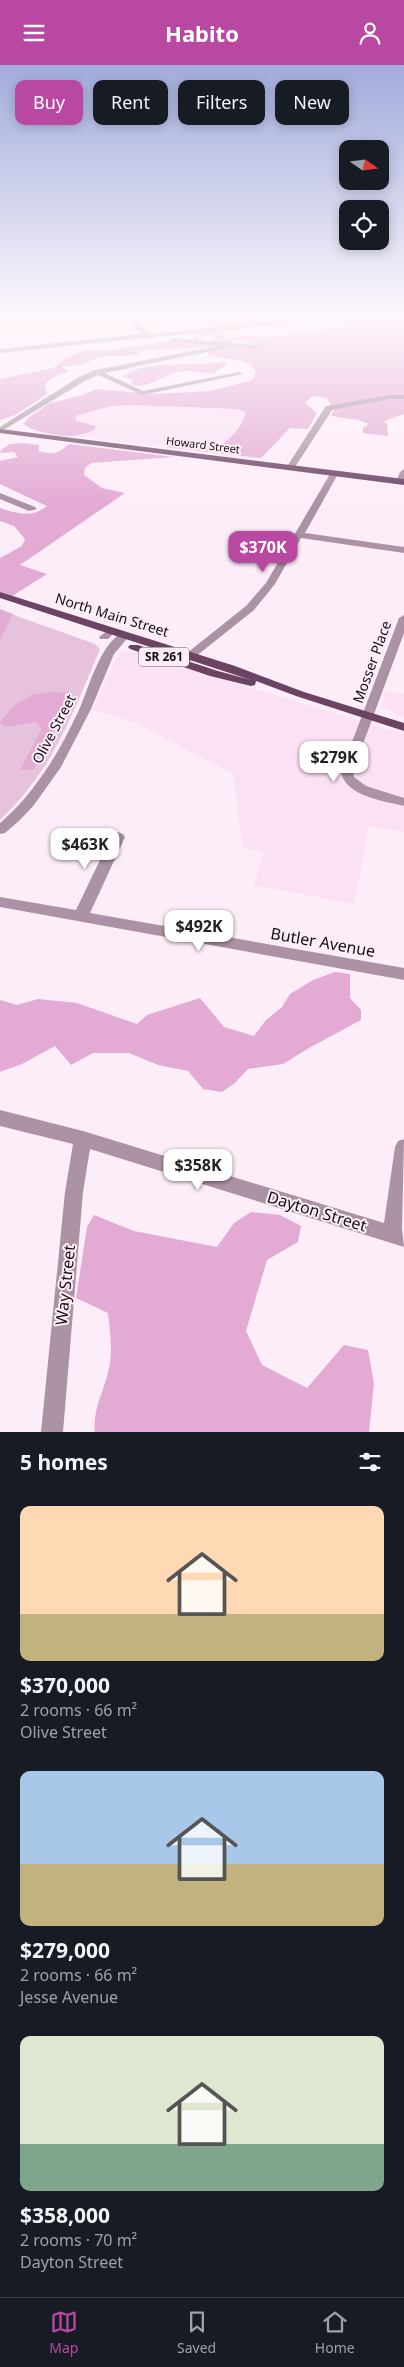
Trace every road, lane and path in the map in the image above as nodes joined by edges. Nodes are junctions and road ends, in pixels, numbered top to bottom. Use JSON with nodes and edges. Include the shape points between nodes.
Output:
{"nodes":[{"id":1,"x":88,"y":378,"type":"edge"},
{"id":2,"x":110,"y":378,"type":"edge"},
{"id":3,"x":220,"y":378,"type":"edge"},
{"id":4,"x":404,"y":397,"type":"edge"},
{"id":5,"x":0,"y":430,"type":"edge"},
{"id":6,"x":290,"y":468,"type":"junction"},
{"id":7,"x":404,"y":472,"type":"edge"},
{"id":8,"x":334,"y":474,"type":"junction"},
{"id":9,"x":402,"y":482,"type":"edge"},
{"id":10,"x":0,"y":496,"type":"edge"},
{"id":11,"x":32,"y":509,"type":"dead end"},
{"id":12,"x":300,"y":535,"type":"junction"},
{"id":13,"x":404,"y":550,"type":"edge"},
{"id":14,"x":0,"y":595,"type":"edge"},
{"id":15,"x":0,"y":603,"type":"edge"},
{"id":16,"x":404,"y":618,"type":"edge"},
{"id":17,"x":115,"y":636,"type":"junction"},
{"id":18,"x":191,"y":656,"type":"junction"},
{"id":19,"x":181,"y":663,"type":"junction"},
{"id":20,"x":300,"y":694,"type":"junction"},
{"id":21,"x":368,"y":716,"type":"junction"},
{"id":22,"x":404,"y":727,"type":"edge"},
{"id":23,"x":404,"y":802,"type":"edge"},
{"id":24,"x":0,"y":830,"type":"edge"},
{"id":25,"x":118,"y":837,"type":"dead end"},
{"id":26,"x":0,"y":902,"type":"edge"},
{"id":27,"x":81,"y":916,"type":"junction"},
{"id":28,"x":404,"y":974,"type":"edge"},
{"id":29,"x":0,"y":1119,"type":"edge"},
{"id":30,"x":83,"y":1139,"type":"junction"},
{"id":31,"x":404,"y":1147,"type":"edge"},
{"id":32,"x":398,"y":1236,"type":"edge"},
{"id":33,"x":52,"y":1432,"type":"edge"}],
"edges":[{"from":1,"to":5,"type":"street"},
{"from":2,"to":3,"type":"street","via":[[142,393]]},
{"from":4,"to":6,"type":"street","via":[[330,408]]},
{"from":5,"to":6,"type":"main road","name":"Howard Street"},
{"from":6,"to":8,"type":"main road","name":"Howard Street"},
{"from":7,"to":9,"type":"street"},
{"from":8,"to":9,"type":"main road","name":"Howard Street"},
{"from":8,"to":12,"type":"street"},
{"from":10,"to":11,"type":"street"},
{"from":12,"to":13,"type":"street"},
{"from":12,"to":18,"type":"street","via":[[259,598]]},
{"from":14,"to":17,"type":"main road","name":"North Main Street","number":"SR 261"},
{"from":15,"to":17,"type":"main road","name":"North Main Street","number":"SR 261"},
{"from":16,"to":21,"type":"street","name":"Mosser Place"},
{"from":17,"to":18,"type":"main road","name":"North Main Street","number":"SR 261"},
{"from":17,"to":19,"type":"main road","name":"North Main Street","number":"SR 261"},
{"from":17,"to":24,"type":"street","name":"Olive Street","via":[[92,691],[44,783],[16,817]]},
{"from":18,"to":19,"type":"street"},
{"from":18,"to":20,"type":"main road","name":"North Main Street","number":"SR 261"},
{"from":19,"to":20,"type":"main road","name":"North Main Street","number":"SR 261"},
{"from":20,"to":21,"type":"main road","name":"North Main Street","number":"SR 261"},
{"from":21,"to":22,"type":"main road","name":"North Main Street","number":"SR 261"},
{"from":21,"to":23,"type":"street","name":"Mosser Place","via":[[347,771],[348,778],[361,789]]},
{"from":25,"to":27,"type":"street"},
{"from":26,"to":27,"type":"street","name":"Butler Avenue"},
{"from":27,"to":28,"type":"street","name":"Butler Avenue"},
{"from":29,"to":30,"type":"street","name":"Dayton Street"},
{"from":30,"to":32,"type":"street","name":"Dayton Street"},
{"from":30,"to":33,"type":"street","name":"Way Street","via":[[74,1192]]},
{"from":31,"to":32,"type":"street"}]}
